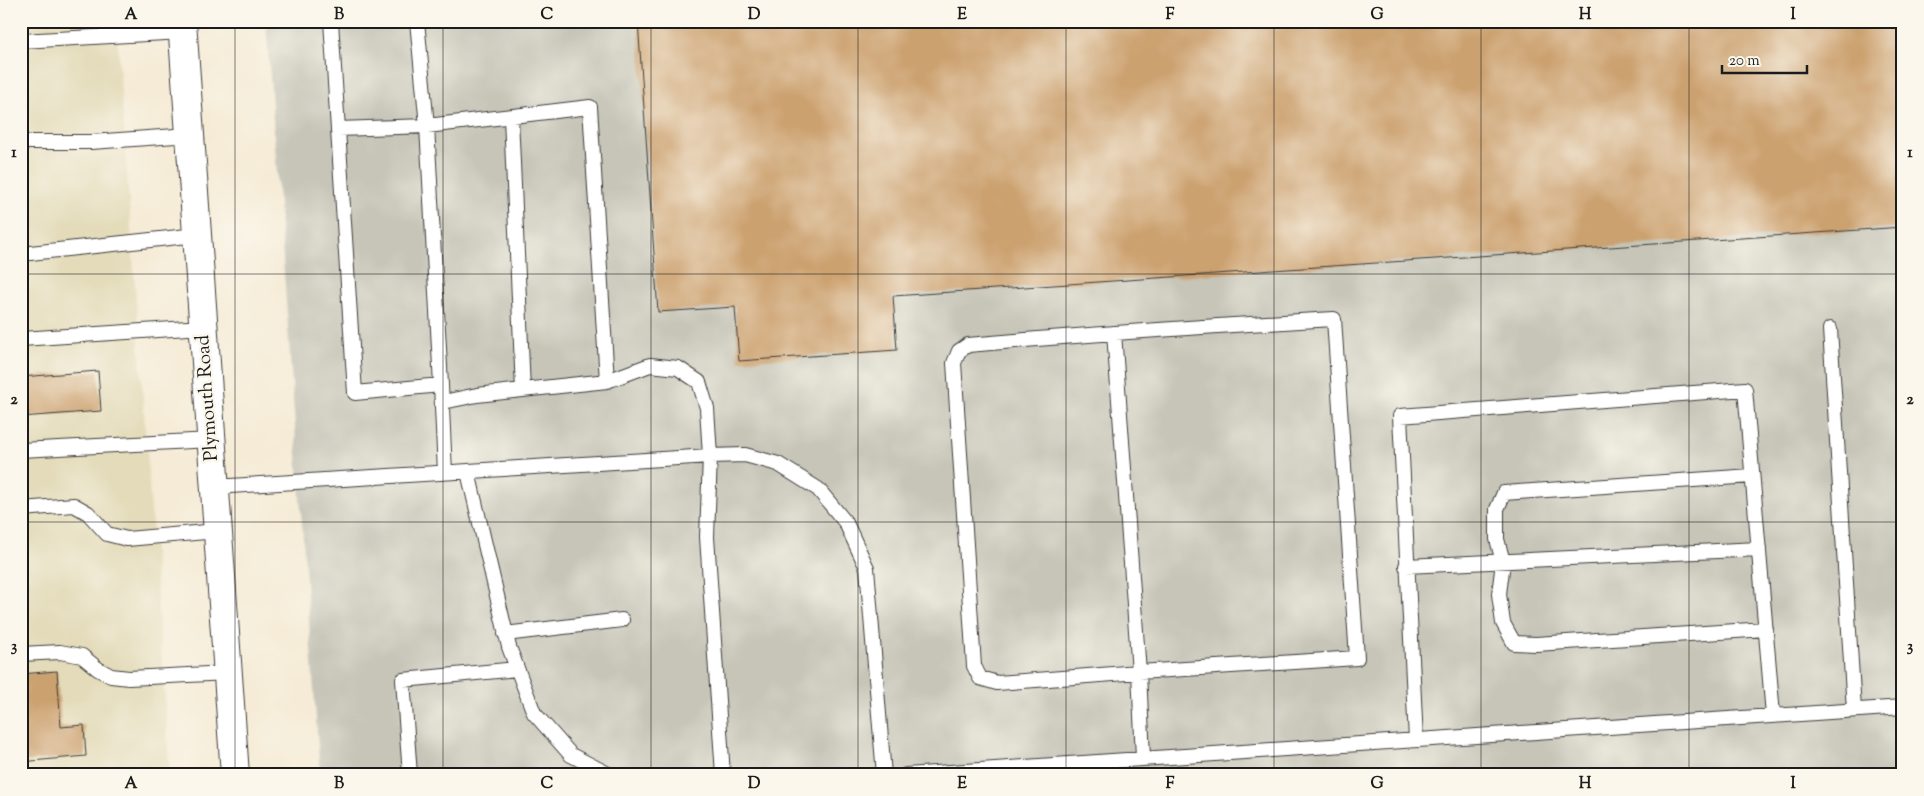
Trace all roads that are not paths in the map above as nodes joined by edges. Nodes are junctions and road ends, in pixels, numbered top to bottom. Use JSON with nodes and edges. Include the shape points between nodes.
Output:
{"nodes":[{"id":1,"x":332,"y":21,"type":"edge"},
{"id":2,"x":417,"y":21,"type":"edge"},
{"id":3,"x":182,"y":27,"type":"edge"},
{"id":4,"x":21,"y":41,"type":"edge"},
{"id":5,"x":511,"y":116,"type":"junction"},
{"id":6,"x":427,"y":126,"type":"junction"},
{"id":7,"x":338,"y":129,"type":"junction"},
{"id":8,"x":190,"y":135,"type":"junction"},
{"id":9,"x":21,"y":142,"type":"edge"},
{"id":10,"x":197,"y":235,"type":"junction"},
{"id":11,"x":21,"y":254,"type":"edge"},
{"id":12,"x":203,"y":326,"type":"junction"},
{"id":13,"x":1830,"y":329,"type":"dead end"},
{"id":14,"x":1114,"y":333,"type":"junction"},
{"id":15,"x":21,"y":339,"type":"edge"},
{"id":16,"x":608,"y":381,"type":"junction"},
{"id":17,"x":441,"y":386,"type":"junction"},
{"id":18,"x":523,"y":390,"type":"junction"},
{"id":19,"x":443,"y":402,"type":"junction"},
{"id":20,"x":211,"y":440,"type":"junction"},
{"id":21,"x":21,"y":450,"type":"edge"},
{"id":22,"x":710,"y":456,"type":"junction"},
{"id":23,"x":468,"y":472,"type":"junction"},
{"id":24,"x":445,"y":473,"type":"junction"},
{"id":25,"x":1752,"y":476,"type":"junction"},
{"id":26,"x":214,"y":487,"type":"junction"},
{"id":27,"x":21,"y":509,"type":"edge"},
{"id":28,"x":217,"y":531,"type":"junction"},
{"id":29,"x":1759,"y":549,"type":"junction"},
{"id":30,"x":1503,"y":562,"type":"junction"},
{"id":31,"x":1406,"y":566,"type":"junction"},
{"id":32,"x":622,"y":620,"type":"dead end"},
{"id":33,"x":1766,"y":629,"type":"junction"},
{"id":34,"x":505,"y":634,"type":"junction"},
{"id":35,"x":21,"y":654,"type":"edge"},
{"id":36,"x":517,"y":669,"type":"junction"},
{"id":37,"x":1139,"y":672,"type":"junction"},
{"id":38,"x":228,"y":673,"type":"junction"},
{"id":39,"x":1903,"y":707,"type":"edge"},
{"id":40,"x":1854,"y":710,"type":"junction"},
{"id":41,"x":1773,"y":716,"type":"junction"},
{"id":42,"x":1416,"y":740,"type":"junction"},
{"id":43,"x":1143,"y":758,"type":"junction"},
{"id":44,"x":234,"y":775,"type":"edge"},
{"id":45,"x":410,"y":775,"type":"edge"},
{"id":46,"x":610,"y":775,"type":"edge"},
{"id":47,"x":723,"y":775,"type":"edge"},
{"id":48,"x":884,"y":775,"type":"edge"},
{"id":49,"x":906,"y":775,"type":"edge"}],
"edges":[{"from":1,"to":7,"type":"lane"},
{"from":2,"to":6,"type":"lane"},
{"from":3,"to":4,"type":"lane"},
{"from":3,"to":8,"type":"main road","name":"Plymouth Road"},
{"from":5,"to":6,"type":"lane"},
{"from":5,"to":16,"type":"lane","via":[[590,108]]},
{"from":5,"to":18,"type":"lane"},
{"from":6,"to":7,"type":"lane"},
{"from":6,"to":17,"type":"lane"},
{"from":7,"to":17,"type":"lane","via":[[355,393]]},
{"from":8,"to":9,"type":"lane","via":[[91,142]]},
{"from":8,"to":10,"type":"main road","name":"Plymouth Road"},
{"from":10,"to":11,"type":"lane"},
{"from":10,"to":12,"type":"main road","name":"Plymouth Road"},
{"from":12,"to":15,"type":"lane"},
{"from":12,"to":20,"type":"main road","name":"Plymouth Road"},
{"from":13,"to":40,"type":"lane"},
{"from":14,"to":37,"type":"lane"},
{"from":14,"to":37,"type":"lane","via":[[968,345],[959,351],[954,363],[974,666],[980,678],[997,683]]},
{"from":14,"to":37,"type":"lane","via":[[1334,319],[1357,658]]},
{"from":16,"to":18,"type":"lane"},
{"from":16,"to":22,"type":"lane","via":[[650,364],[678,368],[699,382],[707,408]]},
{"from":17,"to":19,"type":"lane"},
{"from":18,"to":19,"type":"lane"},
{"from":19,"to":24,"type":"lane"},
{"from":20,"to":21,"type":"lane"},
{"from":20,"to":26,"type":"main road","name":"Plymouth Road"},
{"from":22,"to":23,"type":"lane"},
{"from":22,"to":47,"type":"lane","via":[[707,537]]},
{"from":22,"to":48,"type":"lane","via":[[745,455],[778,464],[818,489],[846,523],[867,568]]},
{"from":23,"to":24,"type":"lane"},
{"from":23,"to":34,"type":"lane"},
{"from":24,"to":26,"type":"lane"},
{"from":25,"to":29,"type":"lane"},
{"from":25,"to":30,"type":"lane","via":[[1504,493],[1497,509],[1497,540]]},
{"from":25,"to":31,"type":"lane","via":[[1745,389],[1400,416]]},
{"from":26,"to":28,"type":"main road","name":"Plymouth Road"},
{"from":27,"to":28,"type":"lane","via":[[74,505],[88,513],[108,534],[127,539]]},
{"from":28,"to":38,"type":"main road","name":"Plymouth Road"},
{"from":29,"to":30,"type":"lane"},
{"from":29,"to":33,"type":"lane"},
{"from":30,"to":31,"type":"lane"},
{"from":30,"to":33,"type":"lane","via":[[1500,604],[1503,623],[1514,643]]},
{"from":31,"to":42,"type":"lane"},
{"from":32,"to":34,"type":"lane"},
{"from":33,"to":41,"type":"lane"},
{"from":34,"to":36,"type":"lane"},
{"from":35,"to":38,"type":"lane","via":[[60,652],[82,656],[112,676],[130,678]]},
{"from":36,"to":45,"type":"lane","via":[[404,680]]},
{"from":36,"to":46,"type":"lane","via":[[534,713],[571,755]]},
{"from":37,"to":43,"type":"lane"},
{"from":38,"to":44,"type":"main road","name":"Plymouth Road"},
{"from":39,"to":40,"type":"lane"},
{"from":40,"to":41,"type":"lane"},
{"from":41,"to":42,"type":"lane"},
{"from":42,"to":43,"type":"lane"},
{"from":43,"to":49,"type":"lane"}]}
